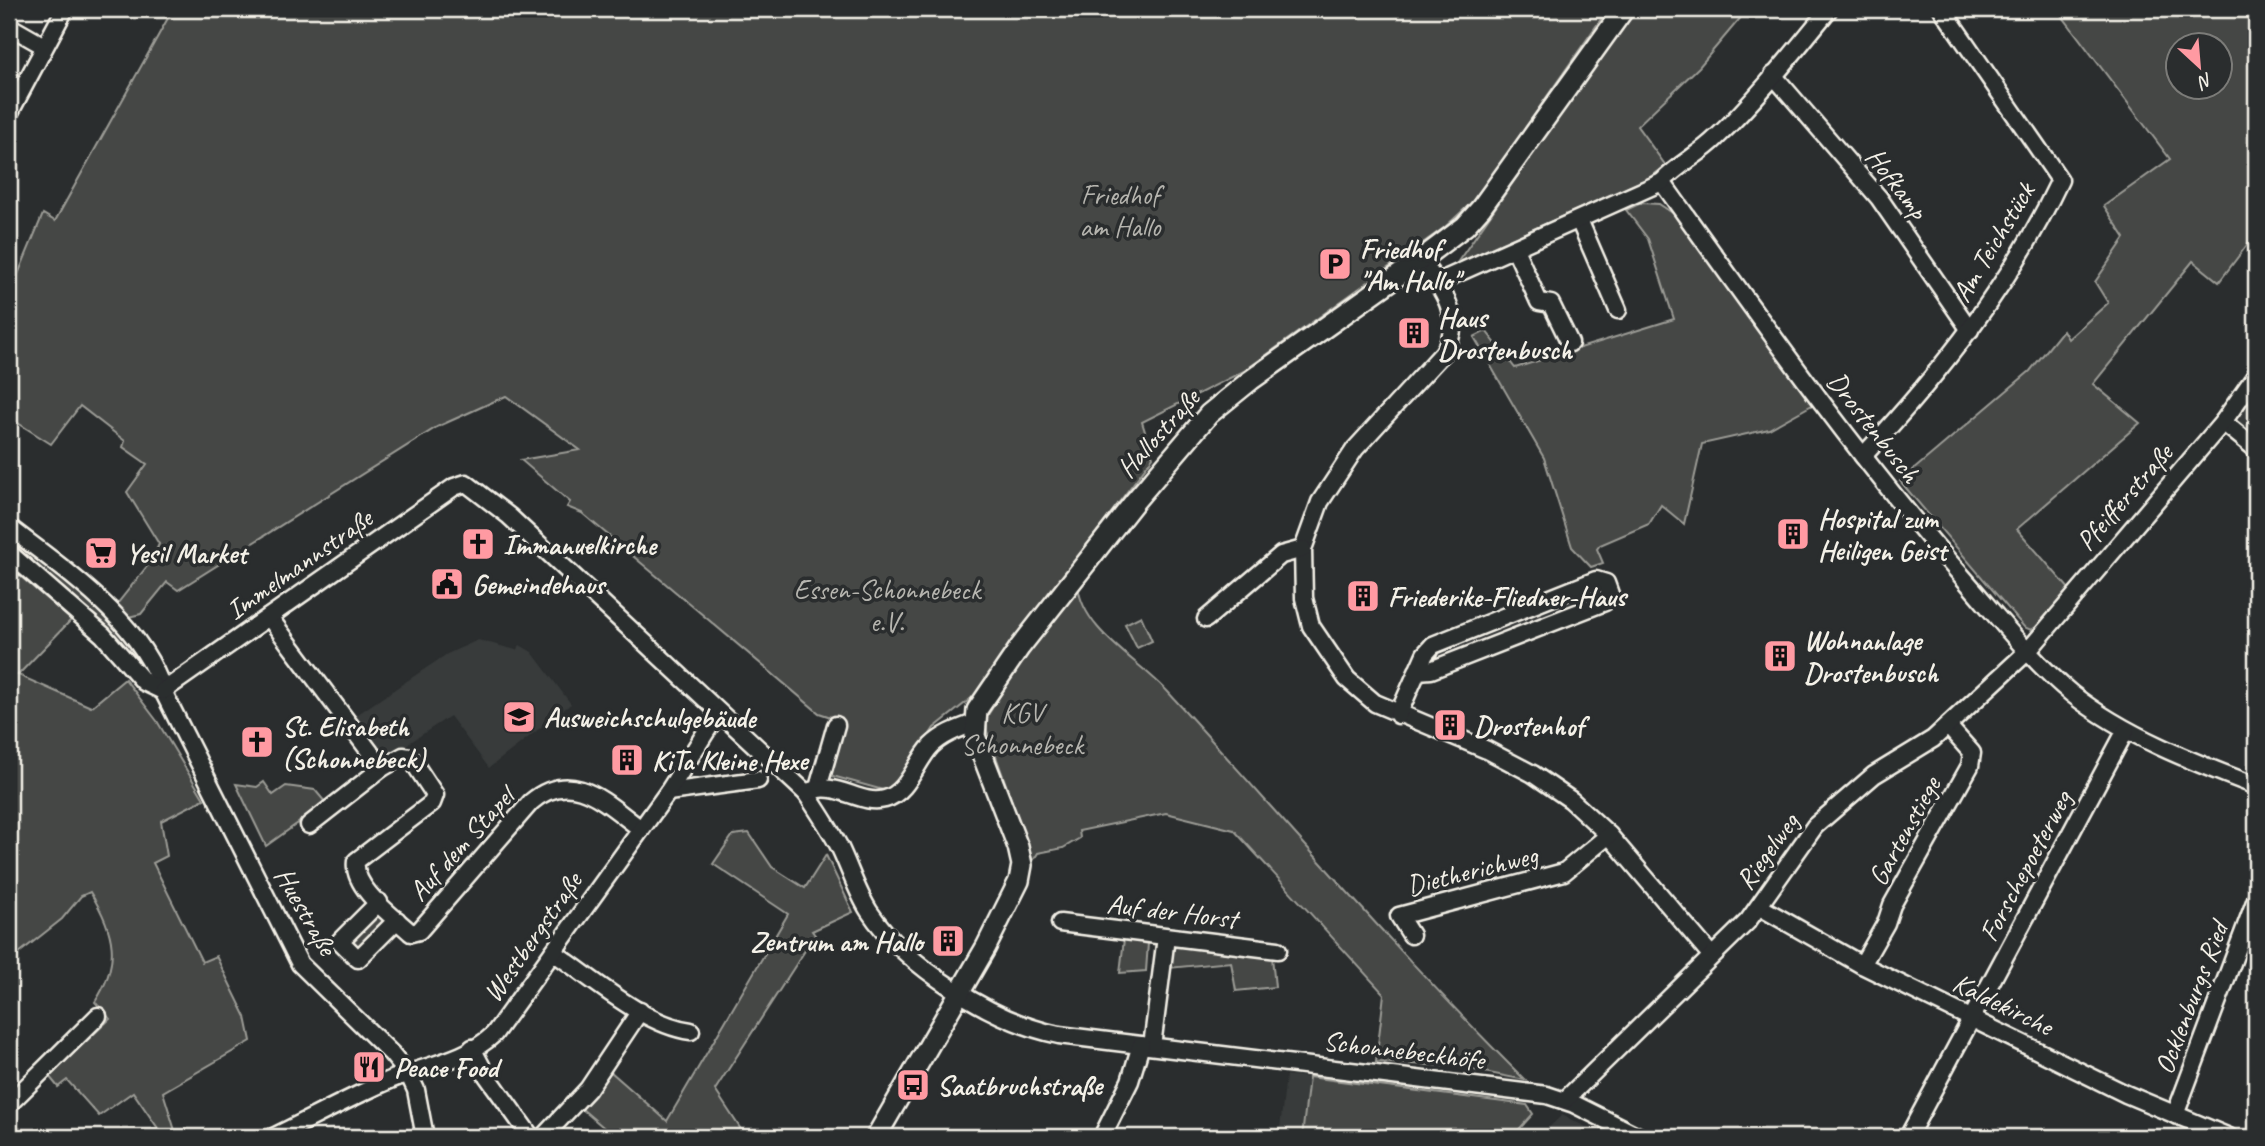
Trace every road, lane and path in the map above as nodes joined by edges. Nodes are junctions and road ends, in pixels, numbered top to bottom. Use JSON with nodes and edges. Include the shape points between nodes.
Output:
{"nodes":[{"id":1,"x":65,"y":9,"type":"edge"},
{"id":2,"x":1624,"y":9,"type":"edge"},
{"id":3,"x":1829,"y":9,"type":"edge"},
{"id":4,"x":1942,"y":9,"type":"edge"},
{"id":5,"x":9,"y":26,"type":"edge"},
{"id":6,"x":44,"y":47,"type":"junction"},
{"id":7,"x":1773,"y":75,"type":"junction"},
{"id":8,"x":9,"y":114,"type":"edge"},
{"id":9,"x":1662,"y":182,"type":"junction"},
{"id":10,"x":1579,"y":220,"type":"junction"},
{"id":11,"x":1515,"y":249,"type":"junction"},
{"id":12,"x":1420,"y":260,"type":"junction"},
{"id":13,"x":1438,"y":282,"type":"junction"},
{"id":14,"x":1618,"y":310,"type":"dead end"},
{"id":15,"x":1970,"y":330,"type":"junction"},
{"id":16,"x":1570,"y":343,"type":"dead end"},
{"id":17,"x":2256,"y":376,"type":"edge"},
{"id":18,"x":2223,"y":422,"type":"junction"},
{"id":19,"x":2256,"y":449,"type":"edge"},
{"id":20,"x":1863,"y":456,"type":"junction"},
{"id":21,"x":466,"y":483,"type":"joint"},
{"id":22,"x":9,"y":527,"type":"edge"},
{"id":23,"x":1303,"y":550,"type":"junction"},
{"id":24,"x":9,"y":553,"type":"edge"},
{"id":25,"x":269,"y":617,"type":"junction"},
{"id":26,"x":1206,"y":619,"type":"dead end"},
{"id":27,"x":2028,"y":651,"type":"junction"},
{"id":28,"x":1417,"y":671,"type":"junction"},
{"id":29,"x":163,"y":691,"type":"junction"},
{"id":30,"x":718,"y":713,"type":"junction"},
{"id":31,"x":1398,"y":715,"type":"junction"},
{"id":32,"x":974,"y":723,"type":"junction"},
{"id":33,"x":836,"y":725,"type":"dead end"},
{"id":34,"x":1948,"y":726,"type":"junction"},
{"id":35,"x":2126,"y":730,"type":"junction"},
{"id":36,"x":382,"y":768,"type":"junction"},
{"id":37,"x":758,"y":780,"type":"dead end"},
{"id":38,"x":2256,"y":786,"type":"edge"},
{"id":39,"x":812,"y":791,"type":"junction"},
{"id":40,"x":668,"y":792,"type":"junction"},
{"id":41,"x":309,"y":825,"type":"dead end"},
{"id":42,"x":640,"y":828,"type":"junction"},
{"id":43,"x":1609,"y":835,"type":"junction"},
{"id":44,"x":2256,"y":899,"type":"edge"},
{"id":45,"x":379,"y":902,"type":"junction"},
{"id":46,"x":1760,"y":907,"type":"junction"},
{"id":47,"x":397,"y":920,"type":"junction"},
{"id":48,"x":1060,"y":923,"type":"dead end"},
{"id":49,"x":1411,"y":935,"type":"dead end"},
{"id":50,"x":1166,"y":937,"type":"junction"},
{"id":51,"x":1278,"y":950,"type":"dead end"},
{"id":52,"x":553,"y":951,"type":"junction"},
{"id":53,"x":1711,"y":955,"type":"junction"},
{"id":54,"x":1863,"y":965,"type":"junction"},
{"id":55,"x":960,"y":992,"type":"junction"},
{"id":56,"x":639,"y":1011,"type":"junction"},
{"id":57,"x":98,"y":1016,"type":"dead end"},
{"id":58,"x":1974,"y":1018,"type":"junction"},
{"id":59,"x":691,"y":1031,"type":"dead end"},
{"id":60,"x":1147,"y":1046,"type":"junction"},
{"id":61,"x":472,"y":1048,"type":"junction"},
{"id":62,"x":409,"y":1075,"type":"junction"},
{"id":63,"x":1565,"y":1100,"type":"junction"},
{"id":64,"x":9,"y":1104,"type":"edge"},
{"id":65,"x":2175,"y":1115,"type":"junction"},
{"id":66,"x":273,"y":1137,"type":"edge"},
{"id":67,"x":425,"y":1137,"type":"edge"},
{"id":68,"x":531,"y":1137,"type":"edge"},
{"id":69,"x":543,"y":1137,"type":"edge"},
{"id":70,"x":876,"y":1137,"type":"edge"},
{"id":71,"x":1102,"y":1137,"type":"edge"},
{"id":72,"x":1640,"y":1137,"type":"edge"},
{"id":73,"x":1908,"y":1137,"type":"edge"},
{"id":74,"x":2229,"y":1137,"type":"edge"}],
"edges":[{"from":1,"to":6,"type":"street"},
{"from":2,"to":12,"type":"main road","name":"Hallostraße","via":[[1497,189],[1465,226]]},
{"from":3,"to":7,"type":"street"},
{"from":4,"to":15,"type":"street","name":"Am Teichstück","via":[[2060,180],[2005,281]]},
{"from":5,"to":6,"type":"street"},
{"from":6,"to":8,"type":"street"},
{"from":7,"to":9,"type":"street","via":[[1714,141]]},
{"from":7,"to":15,"type":"street","name":"Hofkamp","via":[[1879,198]]},
{"from":9,"to":10,"type":"street"},
{"from":9,"to":20,"type":"street","name":"Drostenbusch"},
{"from":10,"to":11,"type":"street"},
{"from":10,"to":14,"type":"street"},
{"from":11,"to":13,"type":"street"},
{"from":11,"to":16,"type":"street","via":[[1539,302],[1551,304]]},
{"from":12,"to":13,"type":"street"},
{"from":12,"to":32,"type":"main road","name":"Hallostraße","via":[[1209,414],[1048,609],[984,698]]},
{"from":13,"to":23,"type":"street","via":[[1452,318],[1453,337],[1336,474],[1320,502]]},
{"from":15,"to":20,"type":"street","name":"Am Teichstück","via":[[1921,394]]},
{"from":17,"to":18,"type":"street","name":"Pfeifferstraße"},
{"from":18,"to":19,"type":"street"},
{"from":18,"to":27,"type":"street","name":"Pfeifferstraße"},
{"from":20,"to":27,"type":"street","name":"Drostenbusch"},
{"from":21,"to":25,"type":"street","name":"Immelmannstraße"},
{"from":21,"to":30,"type":"street","name":"Schonnebeckhöfe","via":[[509,516]]},
{"from":22,"to":29,"type":"street","name":"Huestraße","via":[[118,620],[157,673]]},
{"from":23,"to":26,"type":"street","via":[[1281,555]]},
{"from":23,"to":31,"type":"street","via":[[1304,598],[1311,626],[1347,679]]},
{"from":24,"to":29,"type":"street","name":"Huestraße","via":[[103,635],[144,682]]},
{"from":25,"to":29,"type":"street","name":"Immelmannstraße"},
{"from":25,"to":36,"type":"street"},
{"from":27,"to":34,"type":"street","name":"Riegelweg"},
{"from":27,"to":35,"type":"street","name":"Drostenbusch","via":[[2072,694]]},
{"from":28,"to":28,"type":"street","via":[[1440,667],[1605,602],[1610,594],[1606,583],[1597,580],[1433,645]]},
{"from":28,"to":31,"type":"street"},
{"from":29,"to":62,"type":"street","name":"Huestraße","via":[[300,964]]},
{"from":30,"to":39,"type":"street","name":"Schonnebeckhöfe"},
{"from":30,"to":40,"type":"street","name":"Westbergstraße"},
{"from":31,"to":43,"type":"street","via":[[1487,750],[1533,774],[1571,800]]},
{"from":32,"to":39,"type":"street","via":[[949,732],[931,746],[901,788],[885,799]]},
{"from":32,"to":55,"type":"main road","via":[[1022,864],[1019,881]]},
{"from":33,"to":39,"type":"street"},
{"from":34,"to":46,"type":"street","name":"Riegelweg","via":[[1874,775],[1815,826]]},
{"from":34,"to":54,"type":"street","name":"Gartenstiege","via":[[1972,752],[1970,766]]},
{"from":35,"to":38,"type":"street","name":"Drostenbusch"},
{"from":35,"to":58,"type":"street","name":"Forschepoeterweg"},
{"from":36,"to":41,"type":"street","name":"Auf dem Stapel"},
{"from":36,"to":45,"type":"street","name":"Auf dem Stapel","via":[[402,756],[410,757],[435,794],[432,803],[356,861],[361,884]]},
{"from":37,"to":40,"type":"street"},
{"from":39,"to":55,"type":"street","name":"Schonnebeckhöfe","via":[[867,909],[881,928],[932,974]]},
{"from":40,"to":42,"type":"street","name":"Westbergstraße"},
{"from":42,"to":47,"type":"street","name":"Auf dem Stapel","via":[[585,791],[561,786],[550,789],[531,802],[419,931],[411,933]]},
{"from":42,"to":52,"type":"street","name":"Westbergstraße"},
{"from":43,"to":49,"type":"street","name":"Dietherichweg","via":[[1564,872],[1399,916]]},
{"from":43,"to":53,"type":"street"},
{"from":44,"to":65,"type":"street","name":"Ocklenburgs Ried"},
{"from":45,"to":47,"type":"street","name":"Auf dem Stapel"},
{"from":45,"to":47,"type":"street","name":"Auf dem Stapel","via":[[340,942],[358,959]]},
{"from":46,"to":53,"type":"street","name":"Riegelweg"},
{"from":46,"to":54,"type":"street","name":"Kaldekirche"},
{"from":48,"to":50,"type":"street","name":"Auf der Horst"},
{"from":50,"to":51,"type":"street","name":"Auf der Horst"},
{"from":50,"to":60,"type":"street"},
{"from":52,"to":56,"type":"street"},
{"from":52,"to":61,"type":"street","name":"Westbergstraße","via":[[506,1020]]},
{"from":53,"to":63,"type":"street","name":"Riegelweg"},
{"from":54,"to":58,"type":"street","name":"Kaldekirche"},
{"from":55,"to":60,"type":"street","name":"Schonnebeckhöfe","via":[[1039,1031]]},
{"from":55,"to":70,"type":"main road"},
{"from":56,"to":59,"type":"street","via":[[671,1029]]},
{"from":56,"to":69,"type":"street","via":[[588,1089]]},
{"from":57,"to":64,"type":"street"},
{"from":58,"to":65,"type":"street","name":"Kaldekirche"},
{"from":58,"to":73,"type":"street","name":"Forschepoeterweg"},
{"from":60,"to":63,"type":"street","name":"Schonnebeckhöfe","via":[[1533,1092]]},
{"from":60,"to":71,"type":"street"},
{"from":61,"to":62,"type":"street","name":"Westbergstraße"},
{"from":61,"to":68,"type":"street"},
{"from":62,"to":66,"type":"street","name":"Westbergstraße"},
{"from":62,"to":67,"type":"street","name":"Huestraße"},
{"from":63,"to":72,"type":"street","name":"Schonnebeckhöfe"},
{"from":65,"to":74,"type":"street","name":"Kaldekirche"}]}
